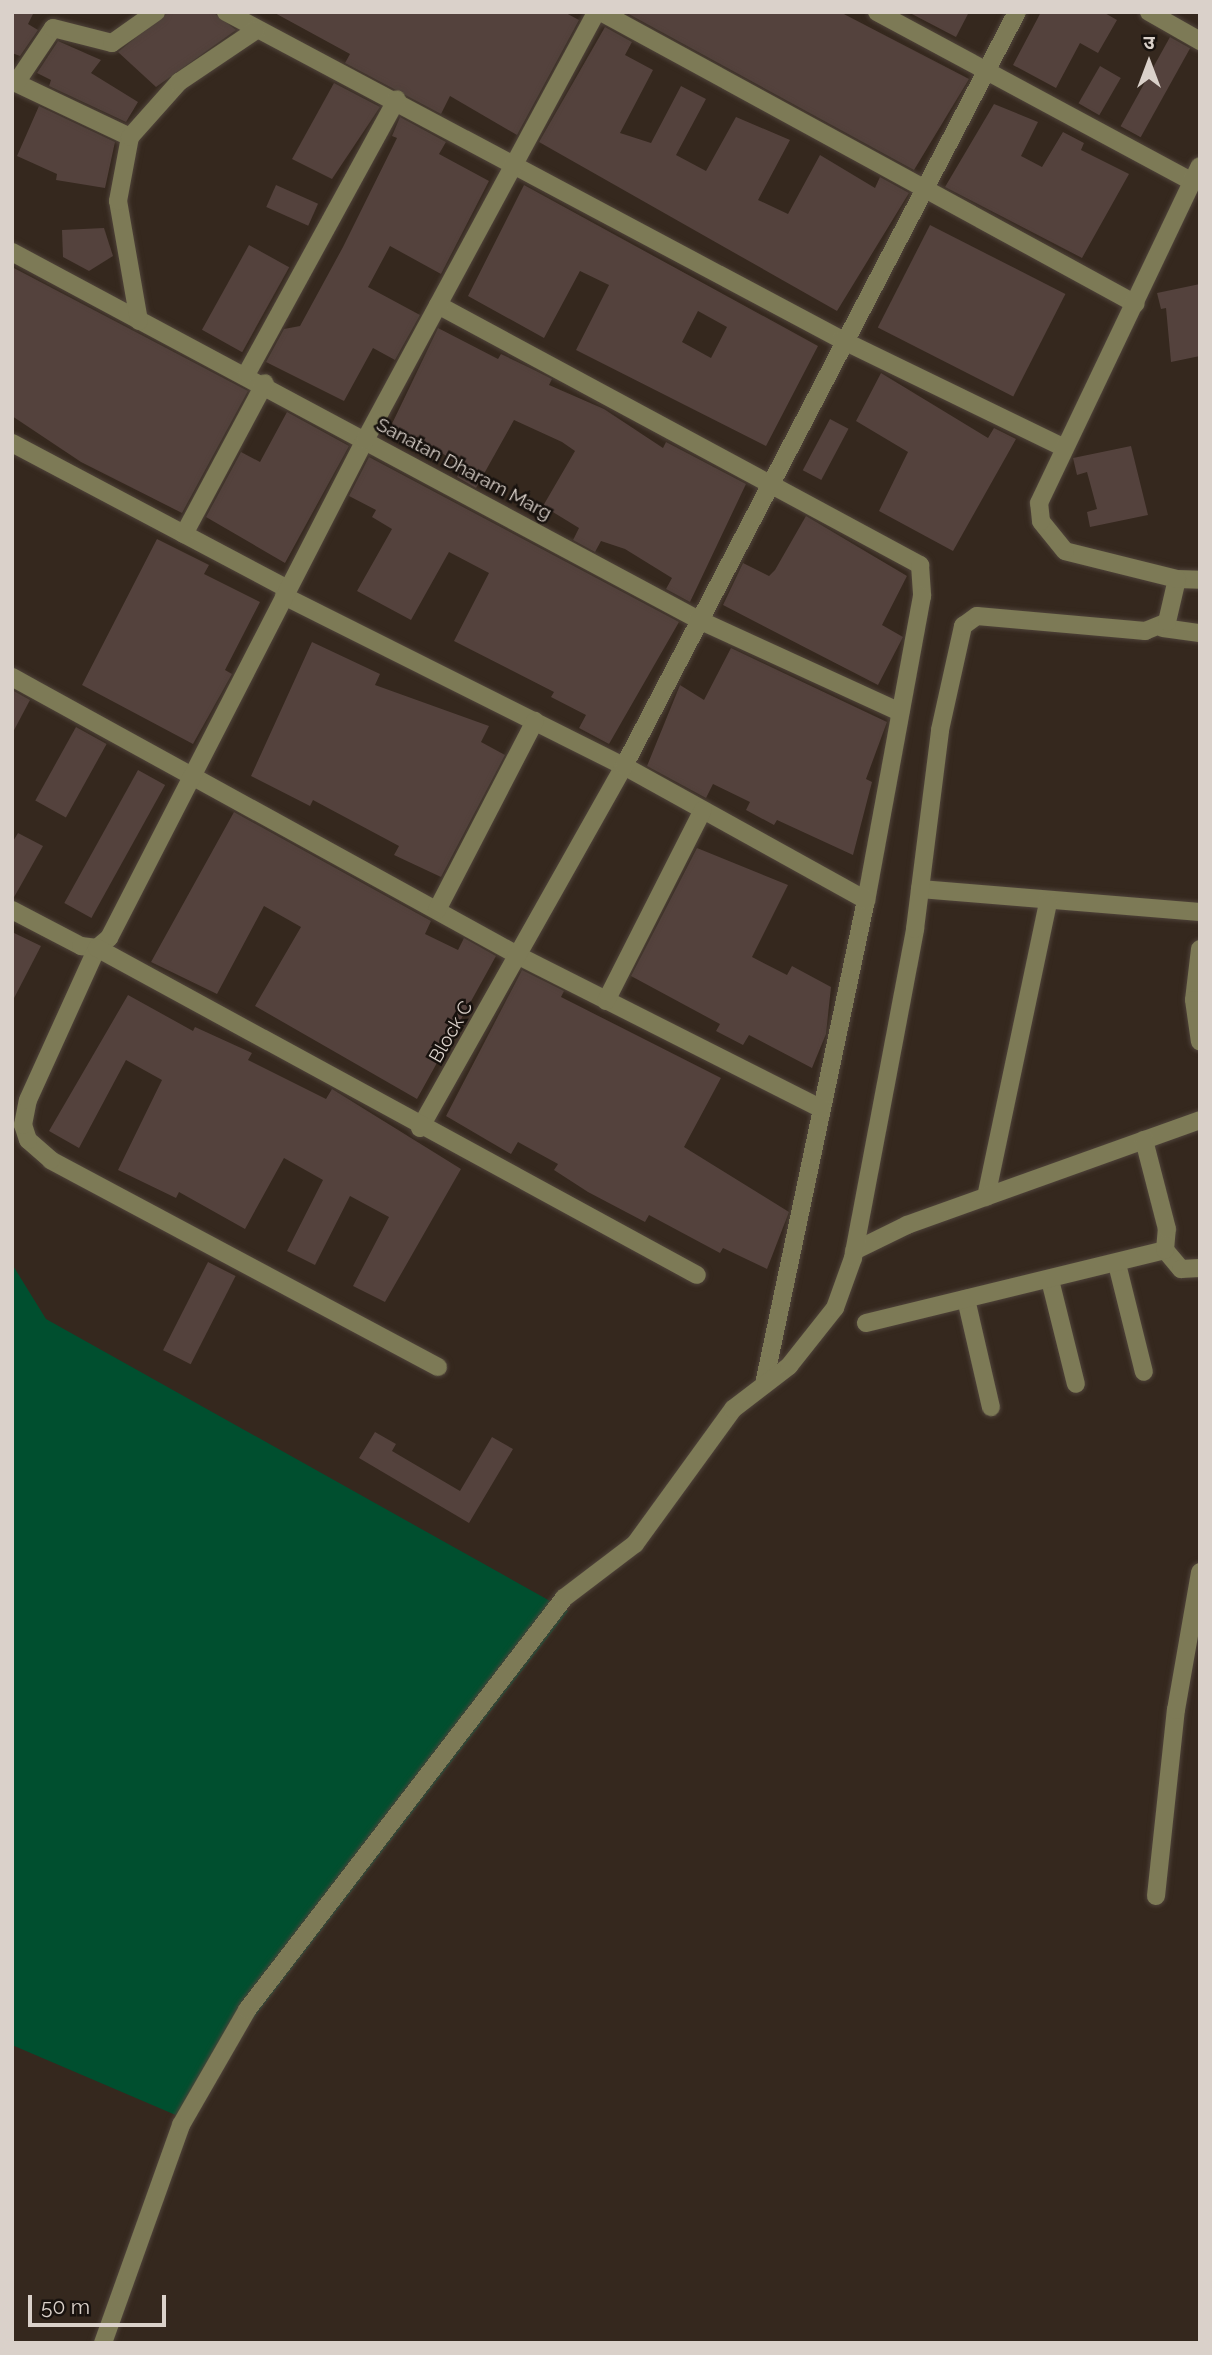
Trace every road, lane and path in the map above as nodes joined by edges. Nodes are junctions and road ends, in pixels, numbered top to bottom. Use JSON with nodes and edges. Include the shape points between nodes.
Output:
{"nodes":[{"id":1,"x":156,"y":12,"type":"edge"},
{"id":2,"x":226,"y":12,"type":"edge"},
{"id":3,"x":599,"y":12,"type":"edge"},
{"id":4,"x":877,"y":12,"type":"edge"},
{"id":5,"x":1017,"y":12,"type":"edge"},
{"id":6,"x":1149,"y":12,"type":"edge"},
{"id":7,"x":256,"y":30,"type":"junction"},
{"id":8,"x":1200,"y":41,"type":"edge"},
{"id":9,"x":984,"y":72,"type":"junction"},
{"id":10,"x":14,"y":82,"type":"edge"},
{"id":11,"x":397,"y":99,"type":"junction"},
{"id":12,"x":131,"y":137,"type":"junction"},
{"id":13,"x":516,"y":161,"type":"junction"},
{"id":14,"x":1196,"y":174,"type":"edge"},
{"id":15,"x":924,"y":191,"type":"junction"},
{"id":16,"x":12,"y":252,"type":"edge"},
{"id":17,"x":1136,"y":304,"type":"junction"},
{"id":18,"x":438,"y":305,"type":"junction"},
{"id":19,"x":139,"y":321,"type":"junction"},
{"id":20,"x":842,"y":340,"type":"junction"},
{"id":21,"x":247,"y":373,"type":"junction"},
{"id":22,"x":265,"y":383,"type":"junction"},
{"id":23,"x":365,"y":440,"type":"junction"},
{"id":24,"x":12,"y":443,"type":"edge"},
{"id":25,"x":1062,"y":447,"type":"junction"},
{"id":26,"x":767,"y":482,"type":"junction"},
{"id":27,"x":184,"y":534,"type":"junction"},
{"id":28,"x":1177,"y":579,"type":"junction"},
{"id":29,"x":1200,"y":580,"type":"edge"},
{"id":30,"x":286,"y":592,"type":"junction"},
{"id":31,"x":699,"y":620,"type":"junction"},
{"id":32,"x":1163,"y":628,"type":"junction"},
{"id":33,"x":1200,"y":633,"type":"edge"},
{"id":34,"x":12,"y":677,"type":"edge"},
{"id":35,"x":900,"y":712,"type":"junction"},
{"id":36,"x":534,"y":721,"type":"junction"},
{"id":37,"x":624,"y":766,"type":"junction"},
{"id":38,"x":194,"y":772,"type":"junction"},
{"id":39,"x":703,"y":810,"type":"junction"},
{"id":40,"x":920,"y":889,"type":"junction"},
{"id":41,"x":866,"y":900,"type":"junction"},
{"id":42,"x":1048,"y":902,"type":"junction"},
{"id":43,"x":12,"y":910,"type":"edge"},
{"id":44,"x":437,"y":910,"type":"junction"},
{"id":45,"x":1200,"y":912,"type":"edge"},
{"id":46,"x":97,"y":948,"type":"junction"},
{"id":47,"x":1200,"y":949,"type":"edge"},
{"id":48,"x":519,"y":956,"type":"junction"},
{"id":49,"x":1197,"y":988,"type":"edge"},
{"id":50,"x":606,"y":1001,"type":"junction"},
{"id":51,"x":1200,"y":1042,"type":"edge"},
{"id":52,"x":822,"y":1109,"type":"junction"},
{"id":53,"x":1200,"y":1121,"type":"edge"},
{"id":54,"x":420,"y":1128,"type":"junction"},
{"id":55,"x":1144,"y":1140,"type":"junction"},
{"id":56,"x":986,"y":1196,"type":"junction"},
{"id":57,"x":1165,"y":1250,"type":"junction"},
{"id":58,"x":854,"y":1251,"type":"junction"},
{"id":59,"x":1117,"y":1264,"type":"junction"},
{"id":60,"x":1200,"y":1268,"type":"edge"},
{"id":61,"x":697,"y":1275,"type":"dead end"},
{"id":62,"x":1050,"y":1280,"type":"junction"},
{"id":63,"x":966,"y":1299,"type":"junction"},
{"id":64,"x":866,"y":1323,"type":"dead end"},
{"id":65,"x":438,"y":1367,"type":"dead end"},
{"id":66,"x":1144,"y":1372,"type":"dead end"},
{"id":67,"x":764,"y":1384,"type":"junction"},
{"id":68,"x":1076,"y":1384,"type":"dead end"},
{"id":69,"x":991,"y":1407,"type":"dead end"},
{"id":70,"x":1200,"y":1572,"type":"edge"},
{"id":71,"x":1156,"y":1896,"type":"dead end"},
{"id":72,"x":103,"y":2343,"type":"edge"}],
"edges":[{"from":1,"to":10,"type":"street","via":[[112,43],[53,28]]},
{"from":2,"to":7,"type":"street"},
{"from":3,"to":13,"type":"street"},
{"from":3,"to":15,"type":"street"},
{"from":4,"to":9,"type":"street"},
{"from":5,"to":9,"type":"street","name":"Block C"},
{"from":6,"to":8,"type":"street"},
{"from":7,"to":11,"type":"street"},
{"from":7,"to":12,"type":"street","via":[[179,82]]},
{"from":9,"to":14,"type":"street"},
{"from":9,"to":15,"type":"street","name":"Block C"},
{"from":10,"to":12,"type":"street"},
{"from":11,"to":13,"type":"street"},
{"from":11,"to":21,"type":"street"},
{"from":12,"to":19,"type":"street","via":[[118,201]]},
{"from":13,"to":18,"type":"street"},
{"from":13,"to":20,"type":"street"},
{"from":14,"to":17,"type":"street"},
{"from":15,"to":17,"type":"street"},
{"from":15,"to":20,"type":"street","name":"Block C"},
{"from":16,"to":19,"type":"street","name":"Sanatan Dharam Marg"},
{"from":17,"to":25,"type":"street"},
{"from":18,"to":23,"type":"street"},
{"from":18,"to":26,"type":"street"},
{"from":19,"to":21,"type":"street","name":"Sanatan Dharam Marg"},
{"from":20,"to":25,"type":"street"},
{"from":20,"to":26,"type":"street","name":"Block C"},
{"from":21,"to":22,"type":"street","name":"Sanatan Dharam Marg"},
{"from":22,"to":23,"type":"street","name":"Sanatan Dharam Marg"},
{"from":22,"to":27,"type":"street"},
{"from":23,"to":30,"type":"street"},
{"from":23,"to":31,"type":"street","name":"Sanatan Dharam Marg"},
{"from":24,"to":27,"type":"street"},
{"from":25,"to":28,"type":"street","via":[[1040,503],[1053,541],[1078,557]]},
{"from":26,"to":31,"type":"street","name":"Block C"},
{"from":26,"to":35,"type":"street","via":[[920,565],[922,596]]},
{"from":27,"to":30,"type":"street"},
{"from":28,"to":29,"type":"street"},
{"from":28,"to":32,"type":"street"},
{"from":30,"to":36,"type":"street"},
{"from":30,"to":38,"type":"street"},
{"from":31,"to":35,"type":"street","name":"Sanatan Dharam Marg"},
{"from":31,"to":37,"type":"street","name":"Block C"},
{"from":32,"to":33,"type":"street"},
{"from":32,"to":40,"type":"street","via":[[977,616],[967,621],[948,680]]},
{"from":34,"to":38,"type":"street"},
{"from":35,"to":41,"type":"street"},
{"from":36,"to":37,"type":"street"},
{"from":36,"to":44,"type":"street"},
{"from":37,"to":39,"type":"street"},
{"from":37,"to":48,"type":"street","name":"Block C"},
{"from":38,"to":44,"type":"street"},
{"from":38,"to":46,"type":"street","via":[[120,920]]},
{"from":39,"to":41,"type":"street"},
{"from":39,"to":50,"type":"street"},
{"from":40,"to":42,"type":"street"},
{"from":40,"to":58,"type":"street"},
{"from":41,"to":52,"type":"street"},
{"from":42,"to":45,"type":"street"},
{"from":42,"to":56,"type":"street"},
{"from":43,"to":46,"type":"street"},
{"from":44,"to":48,"type":"street"},
{"from":46,"to":54,"type":"street"},
{"from":46,"to":65,"type":"street","via":[[28,1100],[28,1140],[51,1160]]},
{"from":47,"to":49,"type":"street"},
{"from":48,"to":50,"type":"street"},
{"from":48,"to":54,"type":"street","name":"Block C"},
{"from":49,"to":51,"type":"street"},
{"from":50,"to":52,"type":"street"},
{"from":52,"to":67,"type":"street"},
{"from":53,"to":55,"type":"street"},
{"from":54,"to":61,"type":"street"},
{"from":55,"to":56,"type":"street"},
{"from":55,"to":57,"type":"street","via":[[1167,1229]]},
{"from":56,"to":58,"type":"street"},
{"from":57,"to":59,"type":"street"},
{"from":57,"to":60,"type":"street","via":[[1181,1269]]},
{"from":58,"to":67,"type":"street","via":[[842,1293],[823,1327]]},
{"from":59,"to":62,"type":"street"},
{"from":59,"to":66,"type":"street"},
{"from":62,"to":63,"type":"street"},
{"from":62,"to":68,"type":"street"},
{"from":63,"to":64,"type":"street"},
{"from":63,"to":69,"type":"street"},
{"from":67,"to":72,"type":"street","via":[[733,1409],[635,1544],[564,1598],[247,2010],[176,2136]]},
{"from":70,"to":71,"type":"street","via":[[1168,1768]]}]}
